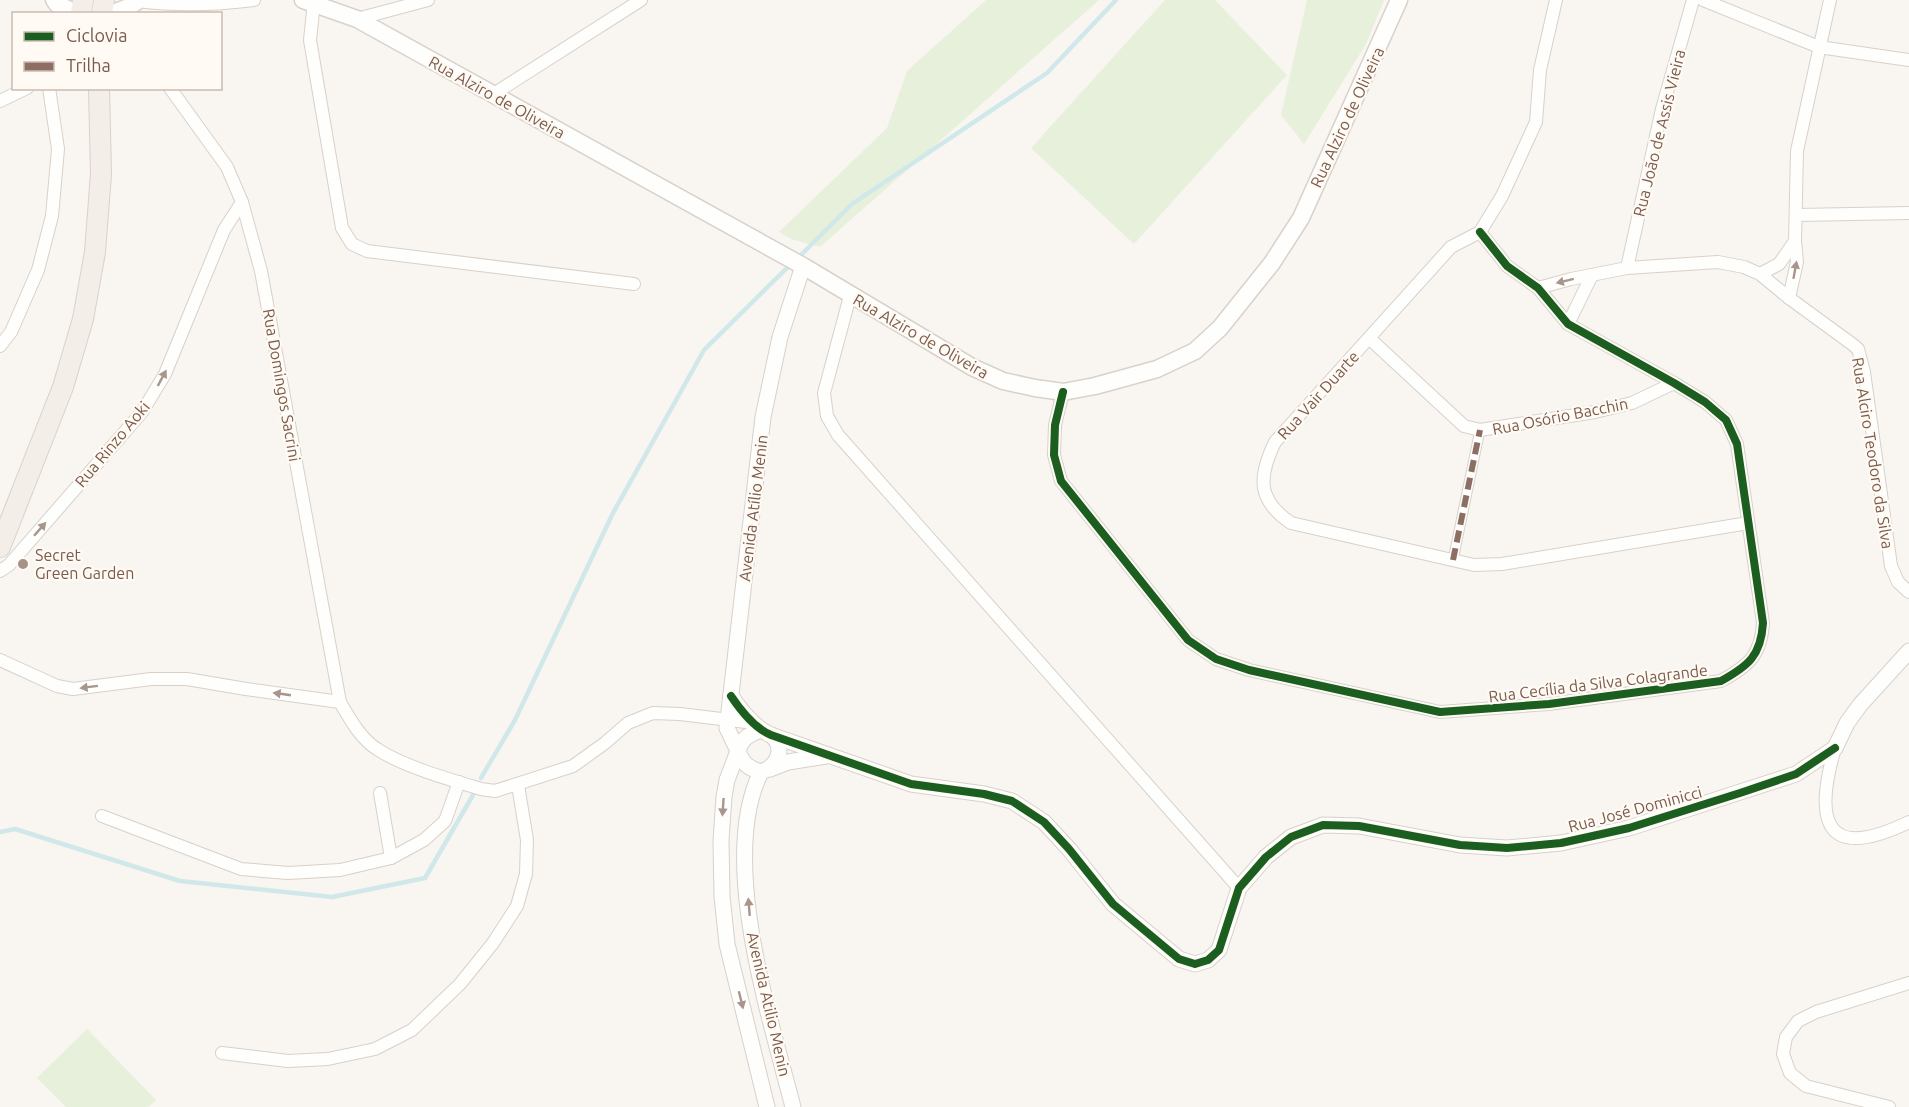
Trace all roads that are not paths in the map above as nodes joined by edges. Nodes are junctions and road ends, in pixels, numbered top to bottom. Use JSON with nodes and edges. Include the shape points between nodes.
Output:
{"nodes":[{"id":1,"x":54,"y":0,"type":"edge"},
{"id":2,"x":254,"y":0,"type":"edge"},
{"id":3,"x":428,"y":0,"type":"edge"},
{"id":4,"x":641,"y":0,"type":"edge"},
{"id":5,"x":1399,"y":0,"type":"edge"},
{"id":6,"x":1556,"y":0,"type":"edge"},
{"id":7,"x":1693,"y":0,"type":"edge"},
{"id":8,"x":1703,"y":0,"type":"edge"},
{"id":9,"x":1830,"y":0,"type":"edge"},
{"id":10,"x":308,"y":1,"type":"edge"},
{"id":11,"x":135,"y":5,"type":"edge"},
{"id":12,"x":75,"y":12,"type":"edge"},
{"id":13,"x":116,"y":12,"type":"edge"},
{"id":14,"x":357,"y":19,"type":"junction"},
{"id":15,"x":1819,"y":47,"type":"junction"},
{"id":16,"x":1909,"y":60,"type":"edge"},
{"id":17,"x":23,"y":90,"type":"edge"},
{"id":18,"x":49,"y":90,"type":"edge"},
{"id":19,"x":171,"y":90,"type":"edge"},
{"id":20,"x":98,"y":92,"type":"edge"},
{"id":21,"x":492,"y":95,"type":"junction"},
{"id":22,"x":0,"y":101,"type":"edge"},
{"id":23,"x":242,"y":202,"type":"junction"},
{"id":24,"x":1909,"y":213,"type":"edge"},
{"id":25,"x":1796,"y":215,"type":"junction"},
{"id":26,"x":1480,"y":232,"type":"junction"},
{"id":27,"x":1796,"y":241,"type":"junction"},
{"id":28,"x":795,"y":262,"type":"junction"},
{"id":29,"x":1627,"y":268,"type":"junction"},
{"id":30,"x":1760,"y":274,"type":"junction"},
{"id":31,"x":1592,"y":275,"type":"junction"},
{"id":32,"x":634,"y":284,"type":"dead end"},
{"id":33,"x":1538,"y":288,"type":"junction"},
{"id":34,"x":850,"y":296,"type":"junction"},
{"id":35,"x":1789,"y":298,"type":"junction"},
{"id":36,"x":1569,"y":324,"type":"junction"},
{"id":37,"x":5,"y":332,"type":"edge"},
{"id":38,"x":1369,"y":338,"type":"junction"},
{"id":39,"x":0,"y":346,"type":"edge"},
{"id":40,"x":1674,"y":383,"type":"junction"},
{"id":41,"x":1063,"y":392,"type":"junction"},
{"id":42,"x":1480,"y":430,"type":"junction"},
{"id":43,"x":31,"y":468,"type":"junction"},
{"id":44,"x":0,"y":513,"type":"edge"},
{"id":45,"x":1748,"y":523,"type":"junction"},
{"id":46,"x":0,"y":547,"type":"edge"},
{"id":47,"x":1453,"y":560,"type":"junction"},
{"id":48,"x":0,"y":572,"type":"edge"},
{"id":49,"x":1909,"y":592,"type":"edge"},
{"id":50,"x":1909,"y":651,"type":"edge"},
{"id":51,"x":0,"y":660,"type":"edge"},
{"id":52,"x":731,"y":696,"type":"junction"},
{"id":53,"x":340,"y":702,"type":"junction"},
{"id":54,"x":728,"y":720,"type":"junction"},
{"id":55,"x":762,"y":729,"type":"junction"},
{"id":56,"x":1835,"y":748,"type":"junction"},
{"id":57,"x":738,"y":751,"type":"junction"},
{"id":58,"x":832,"y":755,"type":"junction"},
{"id":59,"x":766,"y":771,"type":"junction"},
{"id":60,"x":459,"y":782,"type":"junction"},
{"id":61,"x":518,"y":785,"type":"junction"},
{"id":62,"x":380,"y":793,"type":"dead end"},
{"id":63,"x":102,"y":816,"type":"dead end"},
{"id":64,"x":1909,"y":822,"type":"edge"},
{"id":65,"x":391,"y":858,"type":"junction"},
{"id":66,"x":1239,"y":888,"type":"junction"},
{"id":67,"x":1909,"y":983,"type":"edge"},
{"id":68,"x":222,"y":1053,"type":"dead end"},
{"id":69,"x":767,"y":1107,"type":"edge"},
{"id":70,"x":793,"y":1107,"type":"edge"},
{"id":71,"x":1889,"y":1107,"type":"edge"}],
"edges":[{"from":1,"to":12,"type":"main road"},
{"from":2,"to":11,"type":"street"},
{"from":3,"to":14,"type":"street"},
{"from":4,"to":21,"type":"street"},
{"from":5,"to":41,"type":"main road","name":"Rua Alziro de Oliveira","via":[[1301,218],[1272,263],[1220,328],[1195,351],[1157,369]]},
{"from":6,"to":26,"type":"street","via":[[1540,70],[1536,122],[1502,196]]},
{"from":7,"to":29,"type":"street","name":"Rua João de Assis Vieira","via":[[1662,109]]},
{"from":8,"to":15,"type":"street"},
{"from":9,"to":15,"type":"street"},
{"from":10,"to":14,"type":"main road","name":"Rua Alziro de Oliveira"},
{"from":10,"to":32,"type":"street","via":[[310,40],[342,228],[352,244],[368,251]]},
{"from":11,"to":13,"type":"main road"},
{"from":14,"to":21,"type":"main road","name":"Rua Alziro de Oliveira"},
{"from":15,"to":16,"type":"street"},
{"from":15,"to":25,"type":"street","via":[[1797,151]]},
{"from":17,"to":22,"type":"street"},
{"from":18,"to":37,"type":"street","via":[[58,149],[52,216],[38,270]]},
{"from":19,"to":23,"type":"street","name":"Rua Domingos Sacrini","via":[[227,167]]},
{"from":20,"to":43,"type":"main road","via":[[101,174],[95,252],[63,387]]},
{"from":21,"to":28,"type":"main road","name":"Rua Alziro de Oliveira"},
{"from":48,"to":23,"type":"street","name":"Rua Rinzo Aoki","one_way":true,"via":[[142,412],[165,374],[224,230]]},
{"from":23,"to":53,"type":"street","name":"Rua Domingos Sacrini","via":[[261,271]]},
{"from":24,"to":25,"type":"street"},
{"from":25,"to":27,"type":"street"},
{"from":26,"to":33,"type":"street","name":"Rua Cecília da Silva Colagrande","via":[[1507,266]]},
{"from":26,"to":38,"type":"street","name":"Rua Vair Duarte","via":[[1450,247]]},
{"from":27,"to":30,"type":"street","via":[[1779,264]]},
{"from":35,"to":27,"type":"street","one_way":true,"via":[[1797,262]]},
{"from":28,"to":34,"type":"main road","name":"Rua Alziro de Oliveira"},
{"from":28,"to":52,"type":"street","name":"Avenida Atílio Menin","via":[[763,417]]},
{"from":29,"to":30,"type":"street","name":"Rua Alciro Teodoro da Silva","via":[[1718,262]]},
{"from":29,"to":31,"type":"street","name":"Rua Alciro Teodoro da Silva"},
{"from":30,"to":35,"type":"street","name":"Rua Alciro Teodoro da Silva"},
{"from":31,"to":33,"type":"street","name":"Rua Alciro Teodoro da Silva","one_way":true},
{"from":31,"to":36,"type":"street"},
{"from":33,"to":36,"type":"street","name":"Rua Cecília da Silva Colagrande"},
{"from":34,"to":41,"type":"main road","name":"Rua Alziro de Oliveira","via":[[1003,381]]},
{"from":34,"to":66,"type":"street","via":[[824,393],[827,416],[838,435]]},
{"from":35,"to":49,"type":"street","name":"Rua Alciro Teodoro da Silva","via":[[1858,349],[1891,566],[1898,582]]},
{"from":36,"to":40,"type":"street","name":"Rua Cecília da Silva Colagrande"},
{"from":37,"to":39,"type":"street"},
{"from":38,"to":42,"type":"street","name":"Rua Osório Bacchin","via":[[1464,426]]},
{"from":38,"to":47,"type":"street","name":"Rua Vair Duarte","via":[[1275,441],[1262,478],[1266,496],[1276,513],[1291,523]]},
{"from":40,"to":42,"type":"street","name":"Rua Osório Bacchin","via":[[1632,403],[1595,412]]},
{"from":40,"to":45,"type":"street","name":"Rua Cecília da Silva Colagrande","via":[[1726,420],[1737,444]]},
{"from":41,"to":45,"type":"street","name":"Rua Cecília da Silva Colagrande","via":[[1055,425],[1054,455],[1061,481],[1188,640],[1216,659],[1249,670],[1440,712],[1549,704],[1709,683],[1744,669],[1756,652],[1763,623]]},
{"from":42,"to":47,"type":"street"},
{"from":43,"to":44,"type":"main road"},
{"from":43,"to":46,"type":"main road"},
{"from":45,"to":47,"type":"street","name":"Rua Vair Duarte","via":[[1502,564],[1474,565]]},
{"from":50,"to":56,"type":"street","name":"Rua José Dominicci","via":[[1860,705]]},
{"from":53,"to":51,"type":"street","one_way":true,"via":[[187,679],[73,689],[57,686]]},
{"from":52,"to":54,"type":"street","name":"Avenida Atílio Menin"},
{"from":52,"to":55,"type":"street"},
{"from":53,"to":60,"type":"street","name":"Rua Domingos Sacrini","via":[[357,731],[376,749]]},
{"from":54,"to":55,"type":"street","name":"Rua Domingos Sacrini"},
{"from":54,"to":57,"type":"street","name":"Avenida Atílio Menin","via":[[727,728]]},
{"from":54,"to":61,"type":"street","name":"Rua Domingos Sacrini","via":[[653,713],[628,723],[573,766]]},
{"from":55,"to":57,"type":"street","via":[[741,741]]},
{"from":55,"to":58,"type":"street"},
{"from":55,"to":59,"type":"street","name":"Avenida Atilio Menin","via":[[778,744],[775,764]]},
{"from":56,"to":64,"type":"street","via":[[1824,793],[1830,827],[1849,837],[1872,837]]},
{"from":56,"to":66,"type":"street","name":"Rua José Dominicci","via":[[1796,774],[1629,828],[1561,843],[1507,848],[1460,845],[1359,826],[1323,825],[1292,837],[1266,856]]},
{"from":57,"to":59,"type":"street","via":[[749,769]]},
{"from":57,"to":69,"type":"street","name":"Avenida Atilio Menin","one_way":true,"via":[[724,797],[722,896],[727,944]]},
{"from":58,"to":59,"type":"street","via":[[788,762]]},
{"from":58,"to":66,"type":"street","via":[[910,784],[1012,801],[1044,822],[1113,904],[1179,959],[1195,964],[1208,960],[1219,950]]},
{"from":70,"to":59,"type":"street","name":"Avenida Atilio Menin","one_way":true,"via":[[752,934],[744,845],[752,795]]},
{"from":60,"to":61,"type":"street","name":"Rua Domingos Sacrini","via":[[488,791]]},
{"from":60,"to":65,"type":"street","via":[[445,821],[424,840]]},
{"from":61,"to":68,"type":"street","via":[[527,840],[526,874],[517,906],[460,984],[412,1030],[375,1049],[328,1059],[288,1061]]},
{"from":62,"to":65,"type":"street"},
{"from":63,"to":65,"type":"street","via":[[241,868],[288,873],[340,870]]},
{"from":67,"to":71,"type":"street","via":[[1798,1021],[1786,1037],[1783,1054],[1790,1073],[1806,1086]]}]}
